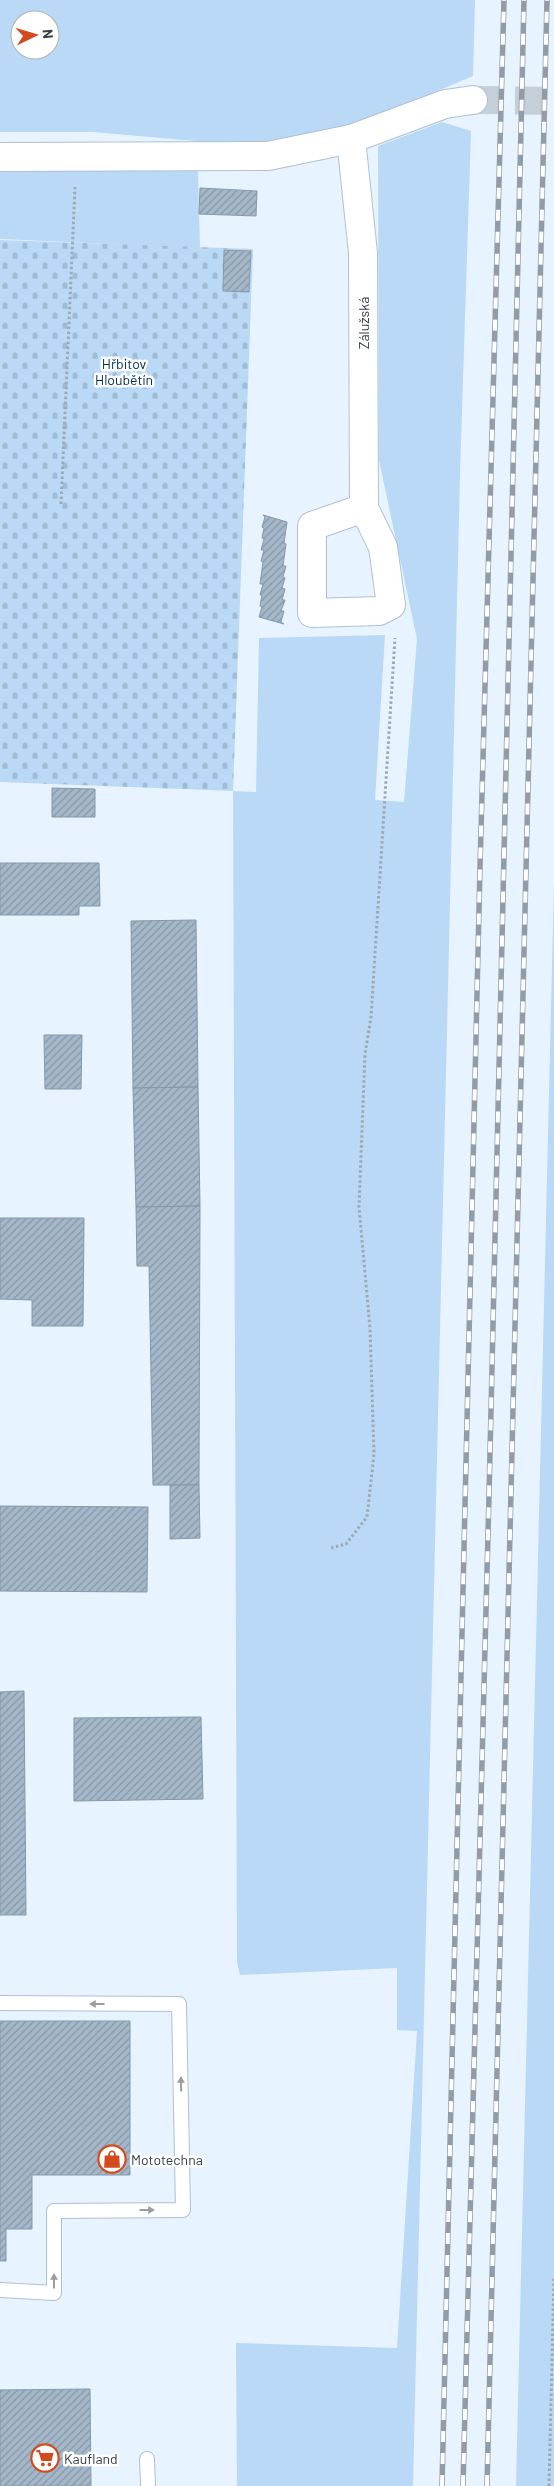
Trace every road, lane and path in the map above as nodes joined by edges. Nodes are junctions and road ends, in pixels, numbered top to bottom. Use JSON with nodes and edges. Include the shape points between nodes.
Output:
{"nodes":[{"id":1,"x":473,"y":100,"type":"tunnel mouth"},
{"id":2,"x":351,"y":139,"type":"junction"},
{"id":3,"x":76,"y":156,"type":"junction"},
{"id":4,"x":0,"y":157,"type":"edge"},
{"id":5,"x":61,"y":504,"type":"dead end"},
{"id":6,"x":364,"y":508,"type":"junction"},
{"id":7,"x":391,"y":605,"type":"junction"},
{"id":8,"x":332,"y":1548,"type":"dead end"},
{"id":9,"x":0,"y":2003,"type":"edge"},
{"id":10,"x":554,"y":2278,"type":"edge"},
{"id":11,"x":0,"y":2290,"type":"edge"},
{"id":12,"x":147,"y":2459,"type":"dead end"},
{"id":13,"x":148,"y":2486,"type":"edge"},
{"id":14,"x":548,"y":2486,"type":"edge"}],
"edges":[{"from":1,"to":2,"type":"street","via":[[445,104]]},
{"from":2,"to":3,"type":"street","via":[[268,156]]},
{"from":2,"to":6,"type":"street","name":"Zálužská","via":[[363,253]]},
{"from":3,"to":4,"type":"street"},
{"from":3,"to":5,"type":"path"},
{"from":6,"to":7,"type":"street","name":"Zálužská","via":[[383,547]]},
{"from":6,"to":7,"type":"street","via":[[312,526],[312,613],[379,611]]},
{"from":7,"to":8,"type":"path","via":[[395,636],[372,1017],[365,1054],[359,1207],[370,1328],[374,1454],[366,1518],[346,1544]]},
{"from":11,"to":9,"type":"lane","one_way":true,"via":[[54,2293],[54,2211],[183,2210],[179,2004]]},
{"from":10,"to":14,"type":"path"},
{"from":12,"to":13,"type":"lane"}]}
